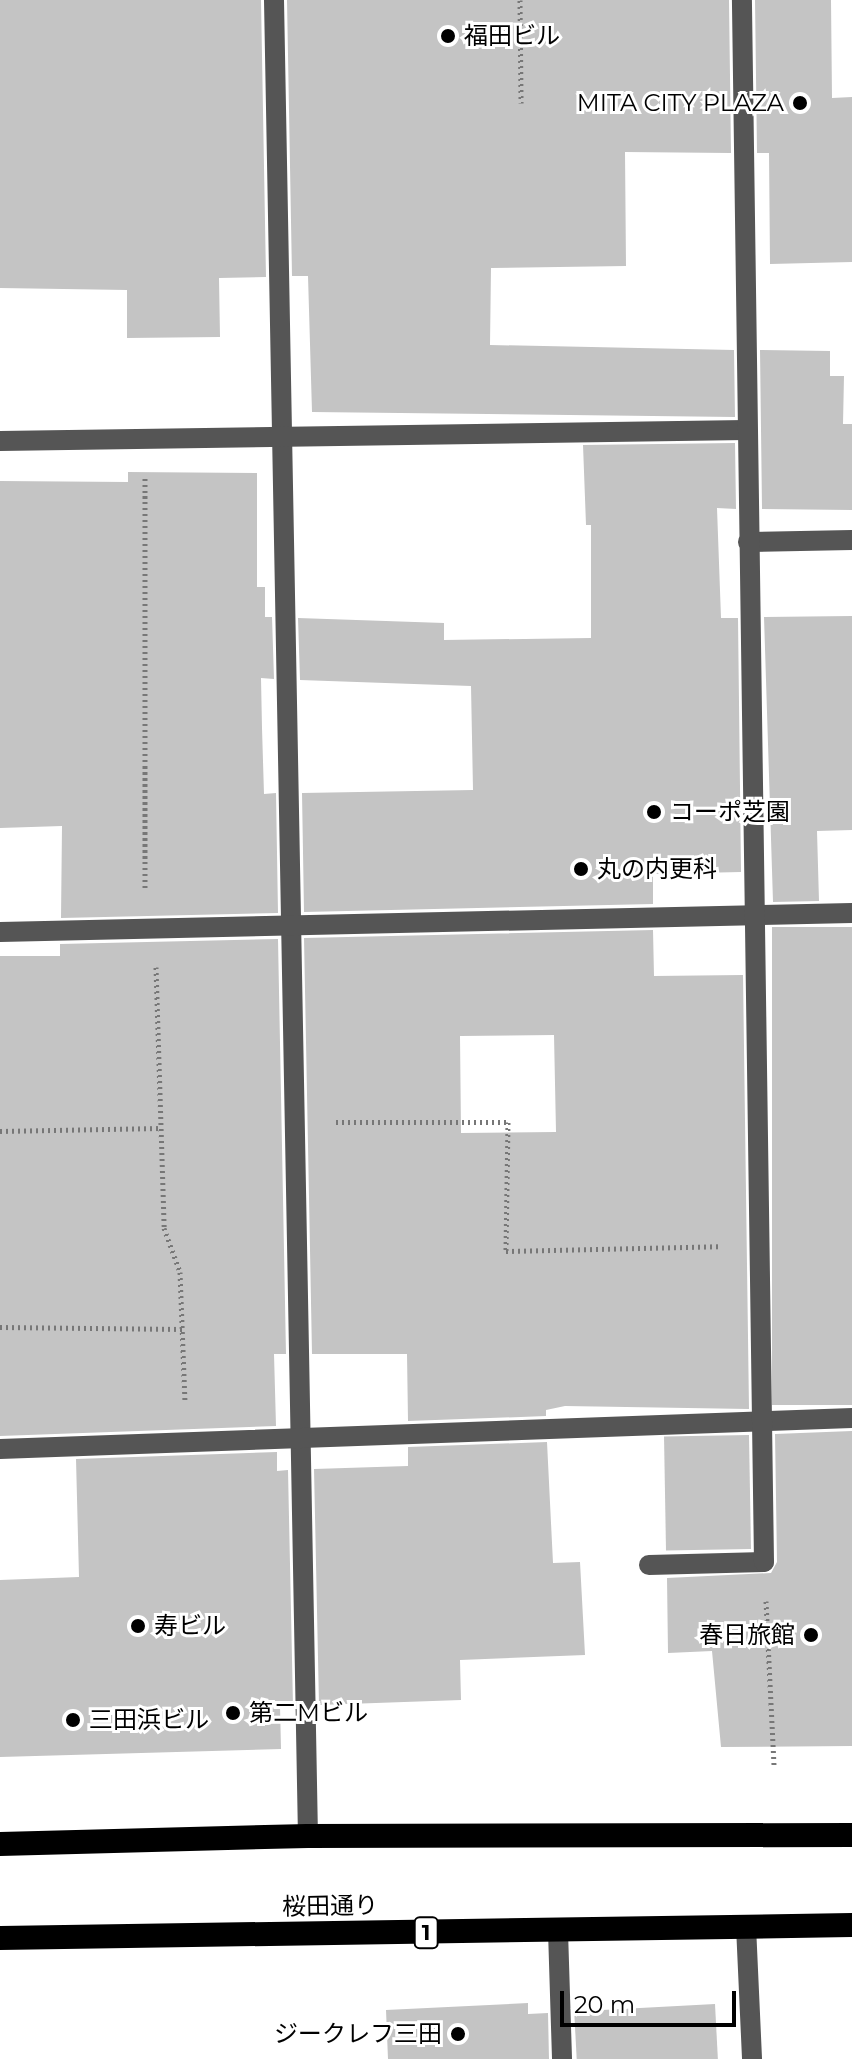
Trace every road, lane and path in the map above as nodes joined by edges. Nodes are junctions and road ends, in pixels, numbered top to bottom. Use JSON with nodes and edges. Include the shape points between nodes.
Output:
{"nodes":[{"id":1,"x":274,"y":0,"type":"edge"},
{"id":2,"x":520,"y":0,"type":"edge"},
{"id":3,"x":742,"y":0,"type":"edge"},
{"id":4,"x":521,"y":103,"type":"dead end"},
{"id":5,"x":746,"y":430,"type":"junction"},
{"id":6,"x":282,"y":437,"type":"junction"},
{"id":7,"x":145,"y":439,"type":"junction"},
{"id":8,"x":0,"y":441,"type":"edge"},
{"id":9,"x":852,"y":540,"type":"edge"},
{"id":10,"x":748,"y":542,"type":"junction"},
{"id":11,"x":852,"y":913,"type":"edge"},
{"id":12,"x":752,"y":915,"type":"junction"},
{"id":13,"x":292,"y":926,"type":"junction"},
{"id":14,"x":150,"y":929,"type":"junction"},
{"id":15,"x":0,"y":932,"type":"edge"},
{"id":16,"x":295,"y":1122,"type":"junction"},
{"id":17,"x":161,"y":1128,"type":"junction"},
{"id":18,"x":0,"y":1131,"type":"edge"},
{"id":19,"x":756,"y":1246,"type":"junction"},
{"id":20,"x":0,"y":1327,"type":"edge"},
{"id":21,"x":183,"y":1329,"type":"junction"},
{"id":22,"x":852,"y":1418,"type":"edge"},
{"id":23,"x":758,"y":1421,"type":"junction"},
{"id":24,"x":301,"y":1440,"type":"junction"},
{"id":25,"x":187,"y":1443,"type":"junction"},
{"id":26,"x":0,"y":1449,"type":"edge"},
{"id":27,"x":764,"y":1562,"type":"junction"},
{"id":28,"x":649,"y":1565,"type":"dead end"},
{"id":29,"x":774,"y":1767,"type":"dead end"},
{"id":30,"x":852,"y":1835,"type":"edge"},
{"id":31,"x":308,"y":1836,"type":"junction"},
{"id":32,"x":0,"y":1844,"type":"edge"},
{"id":33,"x":852,"y":1925,"type":"edge"},
{"id":34,"x":746,"y":1926,"type":"junction"},
{"id":35,"x":558,"y":1931,"type":"junction"},
{"id":36,"x":0,"y":1938,"type":"edge"},
{"id":37,"x":562,"y":2059,"type":"edge"},
{"id":38,"x":752,"y":2059,"type":"edge"}],
"edges":[{"from":1,"to":6,"type":"street"},
{"from":2,"to":4,"type":"path"},
{"from":3,"to":5,"type":"street"},
{"from":5,"to":6,"type":"street"},
{"from":5,"to":10,"type":"street"},
{"from":6,"to":7,"type":"street"},
{"from":6,"to":13,"type":"street"},
{"from":7,"to":8,"type":"street"},
{"from":7,"to":14,"type":"path"},
{"from":9,"to":10,"type":"street"},
{"from":10,"to":12,"type":"street"},
{"from":11,"to":12,"type":"street"},
{"from":12,"to":13,"type":"street"},
{"from":12,"to":19,"type":"street"},
{"from":13,"to":14,"type":"street"},
{"from":13,"to":16,"type":"street"},
{"from":14,"to":15,"type":"street"},
{"from":14,"to":17,"type":"path"},
{"from":16,"to":19,"type":"path","via":[[508,1122],[506,1251]]},
{"from":16,"to":24,"type":"street"},
{"from":17,"to":18,"type":"path"},
{"from":17,"to":21,"type":"path","via":[[164,1228],[180,1272]]},
{"from":19,"to":23,"type":"street"},
{"from":20,"to":21,"type":"path"},
{"from":21,"to":25,"type":"path"},
{"from":22,"to":23,"type":"street"},
{"from":23,"to":24,"type":"street"},
{"from":23,"to":27,"type":"street"},
{"from":24,"to":25,"type":"street"},
{"from":24,"to":31,"type":"street"},
{"from":25,"to":26,"type":"street"},
{"from":27,"to":28,"type":"street"},
{"from":27,"to":29,"type":"path"},
{"from":30,"to":31,"type":"highway"},
{"from":31,"to":32,"type":"highway"},
{"from":33,"to":34,"type":"highway","name":"桜田通り","number":"1"},
{"from":34,"to":35,"type":"highway","name":"桜田通り","number":"1"},
{"from":34,"to":38,"type":"street"},
{"from":35,"to":36,"type":"highway","name":"桜田通り","number":"1"},
{"from":35,"to":37,"type":"street"}]}
